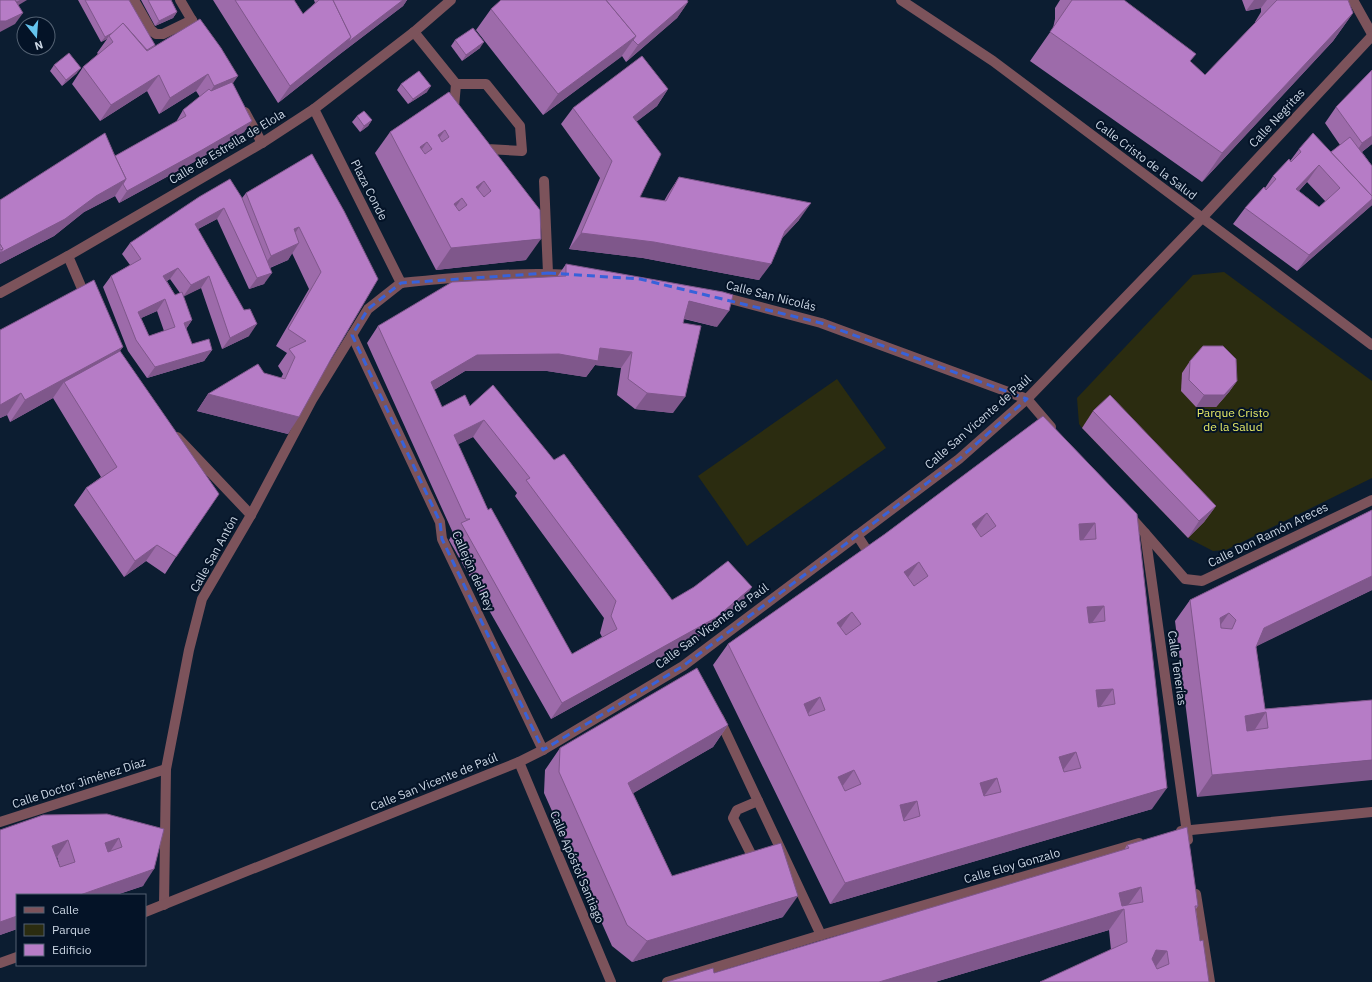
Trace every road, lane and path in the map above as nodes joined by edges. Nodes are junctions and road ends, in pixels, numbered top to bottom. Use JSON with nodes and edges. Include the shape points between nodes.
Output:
{"nodes":[{"id":1,"x":134,"y":0,"type":"edge"},
{"id":2,"x":180,"y":0,"type":"edge"},
{"id":3,"x":451,"y":0,"type":"edge"},
{"id":4,"x":901,"y":0,"type":"edge"},
{"id":5,"x":1353,"y":0,"type":"edge"},
{"id":6,"x":192,"y":20,"type":"junction"},
{"id":7,"x":414,"y":32,"type":"junction"},
{"id":8,"x":1372,"y":35,"type":"edge"},
{"id":9,"x":204,"y":40,"type":"edge"},
{"id":10,"x":456,"y":84,"type":"junction"},
{"id":11,"x":239,"y":102,"type":"edge"},
{"id":12,"x":314,"y":109,"type":"junction"},
{"id":13,"x":463,"y":119,"type":"edge"},
{"id":14,"x":478,"y":137,"type":"edge"},
{"id":15,"x":262,"y":143,"type":"junction"},
{"id":16,"x":544,"y":181,"type":"dead end"},
{"id":17,"x":1202,"y":218,"type":"junction"},
{"id":18,"x":68,"y":256,"type":"junction"},
{"id":19,"x":548,"y":273,"type":"junction"},
{"id":20,"x":587,"y":276,"type":"edge"},
{"id":21,"x":401,"y":283,"type":"junction"},
{"id":22,"x":0,"y":293,"type":"edge"},
{"id":23,"x":709,"y":294,"type":"edge"},
{"id":24,"x":91,"y":309,"type":"edge"},
{"id":25,"x":352,"y":335,"type":"junction"},
{"id":26,"x":1372,"y":345,"type":"edge"},
{"id":27,"x":1027,"y":400,"type":"junction"},
{"id":28,"x":170,"y":429,"type":"edge"},
{"id":29,"x":1058,"y":435,"type":"edge"},
{"id":30,"x":1372,"y":500,"type":"edge"},
{"id":31,"x":1124,"y":510,"type":"edge"},
{"id":32,"x":251,"y":515,"type":"junction"},
{"id":33,"x":1145,"y":533,"type":"junction"},
{"id":34,"x":857,"y":535,"type":"junction"},
{"id":35,"x":870,"y":555,"type":"edge"},
{"id":36,"x":715,"y":709,"type":"edge"},
{"id":37,"x":543,"y":750,"type":"junction"},
{"id":38,"x":519,"y":762,"type":"junction"},
{"id":39,"x":166,"y":769,"type":"junction"},
{"id":40,"x":758,"y":801,"type":"junction"},
{"id":41,"x":1372,"y":812,"type":"edge"},
{"id":42,"x":0,"y":822,"type":"edge"},
{"id":43,"x":1186,"y":830,"type":"junction"},
{"id":44,"x":1171,"y":834,"type":"edge"},
{"id":45,"x":1148,"y":840,"type":"edge"},
{"id":46,"x":1190,"y":852,"type":"edge"},
{"id":47,"x":754,"y":860,"type":"edge"},
{"id":48,"x":1194,"y":883,"type":"edge"},
{"id":49,"x":164,"y":905,"type":"junction"},
{"id":50,"x":146,"y":912,"type":"edge"},
{"id":51,"x":821,"y":935,"type":"junction"},
{"id":52,"x":16,"y":957,"type":"edge"},
{"id":53,"x":0,"y":963,"type":"edge"},
{"id":54,"x":610,"y":982,"type":"edge"},
{"id":55,"x":667,"y":982,"type":"edge"},
{"id":56,"x":1210,"y":982,"type":"edge"}],
"edges":[{"from":1,"to":6,"type":"street","via":[[151,30],[156,34],[163,34]]},
{"from":2,"to":6,"type":"street"},
{"from":3,"to":7,"type":"street","name":"Calle de Estrella de Elola"},
{"from":4,"to":17,"type":"street","name":"Calle Cristo de la Salud","via":[[993,61]]},
{"from":5,"to":8,"type":"street"},
{"from":6,"to":9,"type":"street"},
{"from":7,"to":10,"type":"street"},
{"from":7,"to":12,"type":"street","name":"Calle de Estrella de Elola"},
{"from":8,"to":17,"type":"street","name":"Calle Negritas"},
{"from":10,"to":13,"type":"street","via":[[454,107]]},
{"from":10,"to":14,"type":"street","via":[[486,84],[520,126],[522,151],[487,149]]},
{"from":11,"to":15,"type":"street"},
{"from":12,"to":15,"type":"street","name":"Calle de Estrella de Elola"},
{"from":12,"to":21,"type":"street","name":"Plaza Conde"},
{"from":15,"to":18,"type":"street","name":"Calle de Estrella de Elola"},
{"from":16,"to":19,"type":"street"},
{"from":17,"to":26,"type":"street","name":"Calle Cristo de la Salud"},
{"from":17,"to":27,"type":"street","name":"Calle San Vicente de Paúl"},
{"from":18,"to":22,"type":"street","name":"Calle de Estrella de Elola"},
{"from":18,"to":24,"type":"street"},
{"from":19,"to":20,"type":"street"},
{"from":19,"to":21,"type":"street","via":[[470,276]]},
{"from":21,"to":25,"type":"street","name":"Calle San Antón","via":[[368,309]]},
{"from":23,"to":27,"type":"street","name":"Calle San Nicolás","via":[[821,322]]},
{"from":25,"to":32,"type":"street","name":"Calle San Antón","via":[[312,400]]},
{"from":25,"to":37,"type":"street","name":"Callejón del Rey","via":[[440,522],[442,539]]},
{"from":27,"to":29,"type":"street"},
{"from":27,"to":34,"type":"street","name":"Calle San Vicente de Paúl","via":[[959,459]]},
{"from":28,"to":32,"type":"street"},
{"from":30,"to":33,"type":"street","name":"Calle Don Ramón Areces","via":[[1202,581],[1185,579]]},
{"from":31,"to":33,"type":"street"},
{"from":32,"to":39,"type":"street","name":"Calle San Antón","via":[[202,599],[189,650]]},
{"from":33,"to":43,"type":"street","name":"Calle Tenerías"},
{"from":34,"to":35,"type":"street"},
{"from":34,"to":37,"type":"street","name":"Calle San Vicente de Paúl","via":[[693,664],[683,666]]},
{"from":36,"to":40,"type":"street"},
{"from":37,"to":38,"type":"street","name":"Calle San Vicente de Paúl"},
{"from":38,"to":49,"type":"street","name":"Calle San Vicente de Paúl"},
{"from":38,"to":54,"type":"street","name":"Calle Apóstol Santiago"},
{"from":39,"to":42,"type":"street","name":"Calle Doctor Jiménez Díaz"},
{"from":39,"to":49,"type":"street","name":"Calle San Antón"},
{"from":40,"to":47,"type":"street","via":[[737,810],[733,818]]},
{"from":40,"to":51,"type":"street"},
{"from":41,"to":43,"type":"street"},
{"from":43,"to":44,"type":"street"},
{"from":43,"to":46,"type":"street","name":"Calle Tenerías"},
{"from":45,"to":51,"type":"street","name":"Calle Eloy Gonzalo"},
{"from":48,"to":56,"type":"street"},
{"from":49,"to":50,"type":"street","name":"Calle San Vicente de Paúl"},
{"from":51,"to":55,"type":"street","name":"Calle Eloy Gonzalo"},
{"from":52,"to":53,"type":"street"}]}
